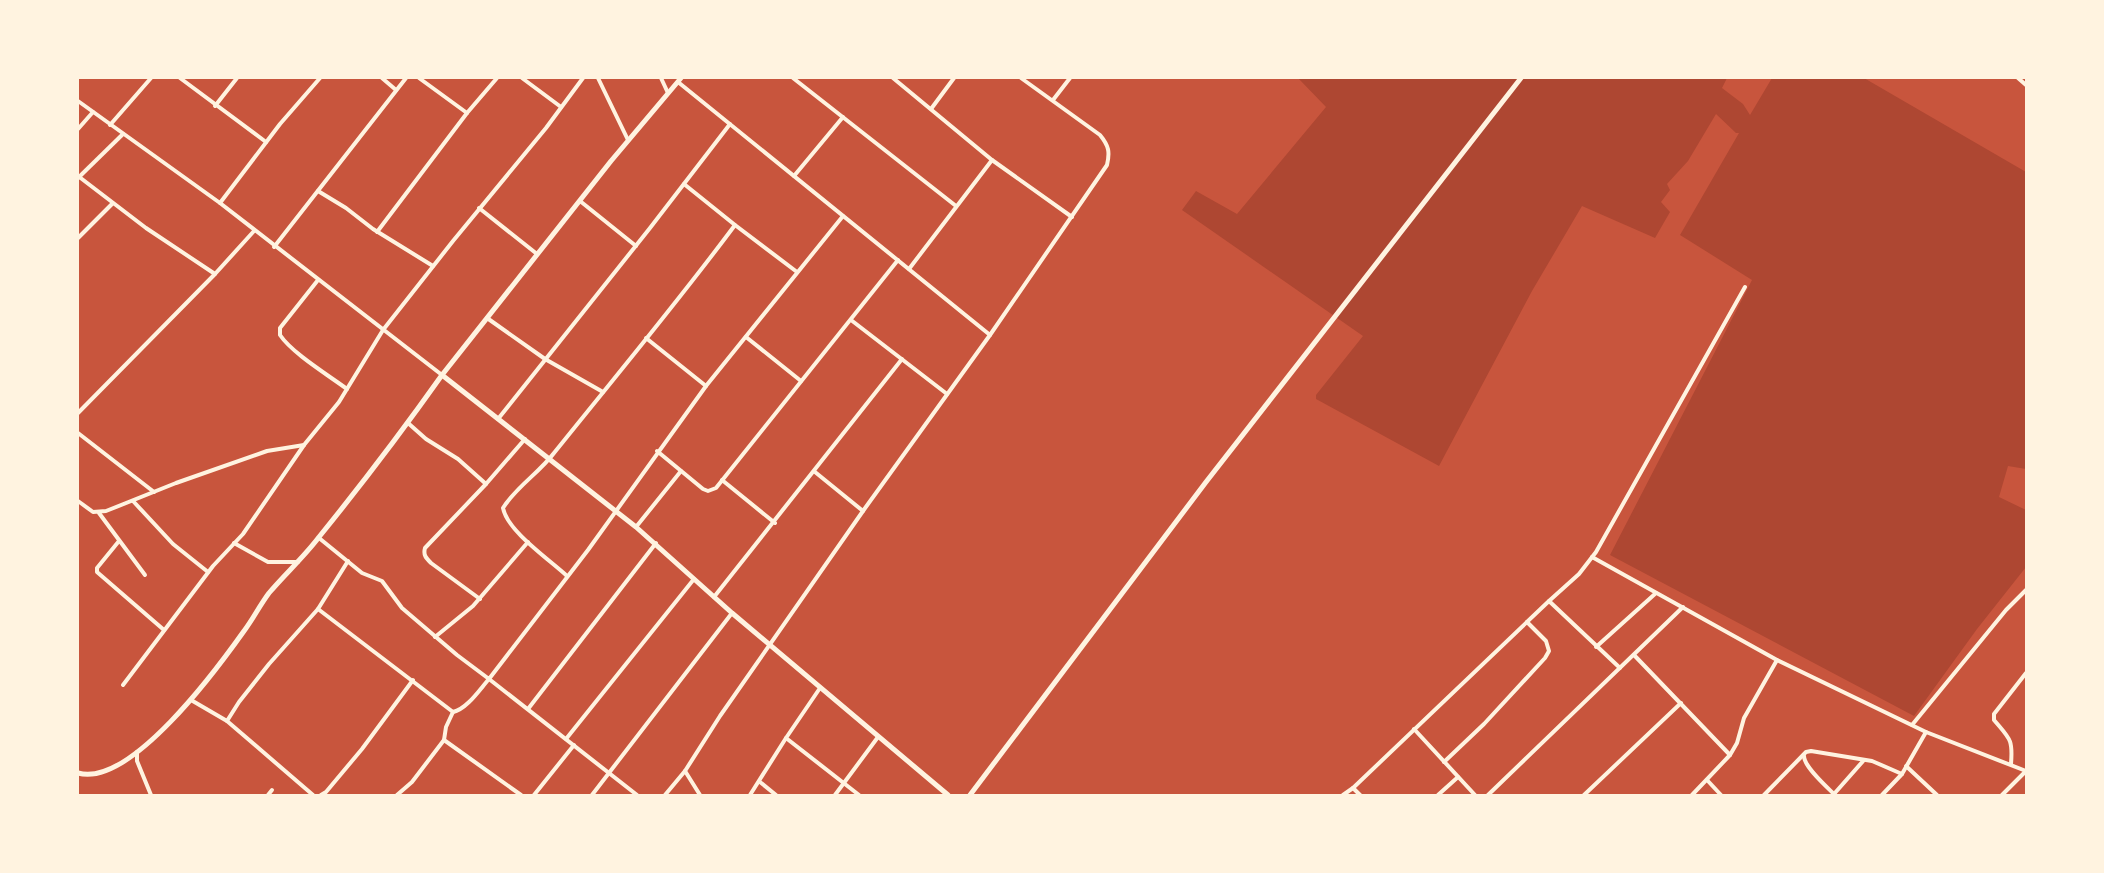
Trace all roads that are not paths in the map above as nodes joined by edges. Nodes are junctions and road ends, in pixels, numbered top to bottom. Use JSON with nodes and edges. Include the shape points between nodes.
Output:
{"nodes":[{"id":1,"x":151,"y":78,"type":"edge"},
{"id":2,"x":180,"y":78,"type":"edge"},
{"id":3,"x":237,"y":78,"type":"edge"},
{"id":4,"x":320,"y":78,"type":"edge"},
{"id":5,"x":382,"y":78,"type":"edge"},
{"id":6,"x":406,"y":78,"type":"edge"},
{"id":7,"x":419,"y":78,"type":"edge"},
{"id":8,"x":497,"y":78,"type":"edge"},
{"id":9,"x":522,"y":78,"type":"edge"},
{"id":10,"x":583,"y":78,"type":"edge"},
{"id":11,"x":598,"y":78,"type":"edge"},
{"id":12,"x":661,"y":78,"type":"edge"},
{"id":13,"x":793,"y":78,"type":"edge"},
{"id":14,"x":893,"y":78,"type":"edge"},
{"id":15,"x":954,"y":78,"type":"edge"},
{"id":16,"x":1021,"y":78,"type":"edge"},
{"id":17,"x":1070,"y":78,"type":"edge"},
{"id":18,"x":1521,"y":78,"type":"edge"},
{"id":19,"x":2018,"y":78,"type":"edge"},
{"id":20,"x":680,"y":80,"type":"edge"},
{"id":21,"x":2026,"y":85,"type":"edge"},
{"id":22,"x":396,"y":90,"type":"junction"},
{"id":23,"x":668,"y":93,"type":"junction"},
{"id":24,"x":1053,"y":100,"type":"junction"},
{"id":25,"x":78,"y":101,"type":"edge"},
{"id":26,"x":215,"y":106,"type":"junction"},
{"id":27,"x":562,"y":107,"type":"junction"},
{"id":28,"x":931,"y":109,"type":"junction"},
{"id":29,"x":93,"y":112,"type":"junction"},
{"id":30,"x":467,"y":113,"type":"junction"},
{"id":31,"x":843,"y":117,"type":"junction"},
{"id":32,"x":730,"y":124,"type":"junction"},
{"id":33,"x":110,"y":125,"type":"junction"},
{"id":34,"x":78,"y":129,"type":"edge"},
{"id":35,"x":123,"y":134,"type":"junction"},
{"id":36,"x":628,"y":140,"type":"junction"},
{"id":37,"x":266,"y":142,"type":"junction"},
{"id":38,"x":992,"y":160,"type":"junction"},
{"id":39,"x":794,"y":176,"type":"junction"},
{"id":40,"x":78,"y":177,"type":"edge"},
{"id":41,"x":684,"y":184,"type":"junction"},
{"id":42,"x":318,"y":191,"type":"junction"},
{"id":43,"x":580,"y":200,"type":"junction"},
{"id":44,"x":220,"y":203,"type":"junction"},
{"id":45,"x":112,"y":204,"type":"junction"},
{"id":46,"x":956,"y":206,"type":"junction"},
{"id":47,"x":479,"y":208,"type":"junction"},
{"id":48,"x":843,"y":216,"type":"junction"},
{"id":49,"x":1072,"y":217,"type":"junction"},
{"id":50,"x":735,"y":226,"type":"junction"},
{"id":51,"x":254,"y":231,"type":"junction"},
{"id":52,"x":377,"y":232,"type":"junction"},
{"id":53,"x":78,"y":238,"type":"edge"},
{"id":54,"x":636,"y":246,"type":"junction"},
{"id":55,"x":274,"y":247,"type":"junction"},
{"id":56,"x":537,"y":254,"type":"junction"},
{"id":57,"x":898,"y":260,"type":"junction"},
{"id":58,"x":433,"y":266,"type":"junction"},
{"id":59,"x":909,"y":269,"type":"junction"},
{"id":60,"x":797,"y":272,"type":"junction"},
{"id":61,"x":215,"y":274,"type":"junction"},
{"id":62,"x":318,"y":280,"type":"junction"},
{"id":63,"x":1744,"y":287,"type":"dead end"},
{"id":64,"x":487,"y":318,"type":"junction"},
{"id":65,"x":851,"y":320,"type":"junction"},
{"id":66,"x":383,"y":330,"type":"junction"},
{"id":67,"x":990,"y":335,"type":"junction"},
{"id":68,"x":746,"y":337,"type":"junction"},
{"id":69,"x":646,"y":338,"type":"junction"},
{"id":70,"x":545,"y":359,"type":"junction"},
{"id":71,"x":902,"y":360,"type":"junction"},
{"id":72,"x":442,"y":375,"type":"junction"},
{"id":73,"x":801,"y":381,"type":"junction"},
{"id":74,"x":706,"y":386,"type":"junction"},
{"id":75,"x":347,"y":389,"type":"junction"},
{"id":76,"x":603,"y":392,"type":"junction"},
{"id":77,"x":947,"y":394,"type":"junction"},
{"id":78,"x":78,"y":412,"type":"edge"},
{"id":79,"x":498,"y":419,"type":"junction"},
{"id":80,"x":408,"y":423,"type":"junction"},
{"id":81,"x":78,"y":433,"type":"edge"},
{"id":82,"x":525,"y":439,"type":"junction"},
{"id":83,"x":304,"y":446,"type":"junction"},
{"id":84,"x":657,"y":452,"type":"junction"},
{"id":85,"x":550,"y":459,"type":"junction"},
{"id":86,"x":681,"y":471,"type":"junction"},
{"id":87,"x":815,"y":472,"type":"junction"},
{"id":88,"x":722,"y":480,"type":"junction"},
{"id":89,"x":486,"y":484,"type":"junction"},
{"id":90,"x":154,"y":492,"type":"junction"},
{"id":91,"x":78,"y":501,"type":"edge"},
{"id":92,"x":133,"y":501,"type":"junction"},
{"id":93,"x":614,"y":511,"type":"junction"},
{"id":94,"x":863,"y":511,"type":"junction"},
{"id":95,"x":99,"y":512,"type":"junction"},
{"id":96,"x":775,"y":523,"type":"junction"},
{"id":97,"x":636,"y":527,"type":"junction"},
{"id":98,"x":319,"y":538,"type":"junction"},
{"id":99,"x":119,"y":541,"type":"junction"},
{"id":100,"x":528,"y":542,"type":"junction"},
{"id":101,"x":234,"y":543,"type":"junction"},
{"id":102,"x":656,"y":543,"type":"junction"},
{"id":103,"x":1592,"y":557,"type":"junction"},
{"id":104,"x":348,"y":561,"type":"junction"},
{"id":105,"x":298,"y":562,"type":"junction"},
{"id":106,"x":208,"y":572,"type":"junction"},
{"id":107,"x":145,"y":575,"type":"dead end"},
{"id":108,"x":567,"y":576,"type":"junction"},
{"id":109,"x":694,"y":579,"type":"junction"},
{"id":110,"x":2026,"y":590,"type":"edge"},
{"id":111,"x":1656,"y":592,"type":"junction"},
{"id":112,"x":714,"y":597,"type":"junction"},
{"id":113,"x":480,"y":598,"type":"junction"},
{"id":114,"x":1549,"y":601,"type":"junction"},
{"id":115,"x":1683,"y":607,"type":"junction"},
{"id":116,"x":318,"y":609,"type":"junction"},
{"id":117,"x":732,"y":612,"type":"junction"},
{"id":118,"x":1527,"y":622,"type":"junction"},
{"id":119,"x":164,"y":630,"type":"junction"},
{"id":120,"x":435,"y":637,"type":"junction"},
{"id":121,"x":770,"y":644,"type":"junction"},
{"id":122,"x":1596,"y":647,"type":"junction"},
{"id":123,"x":1634,"y":654,"type":"junction"},
{"id":124,"x":1778,"y":660,"type":"junction"},
{"id":125,"x":1620,"y":668,"type":"junction"},
{"id":126,"x":2026,"y":673,"type":"edge"},
{"id":127,"x":413,"y":680,"type":"junction"},
{"id":128,"x":490,"y":680,"type":"junction"},
{"id":129,"x":123,"y":685,"type":"dead end"},
{"id":130,"x":820,"y":688,"type":"junction"},
{"id":131,"x":190,"y":700,"type":"junction"},
{"id":132,"x":1681,"y":703,"type":"junction"},
{"id":133,"x":528,"y":709,"type":"junction"},
{"id":134,"x":453,"y":712,"type":"junction"},
{"id":135,"x":227,"y":721,"type":"junction"},
{"id":136,"x":1912,"y":725,"type":"junction"},
{"id":137,"x":1414,"y":729,"type":"junction"},
{"id":138,"x":1926,"y":732,"type":"junction"},
{"id":139,"x":878,"y":736,"type":"junction"},
{"id":140,"x":786,"y":738,"type":"junction"},
{"id":141,"x":566,"y":739,"type":"junction"},
{"id":142,"x":444,"y":740,"type":"junction"},
{"id":143,"x":574,"y":745,"type":"junction"},
{"id":144,"x":137,"y":752,"type":"junction"},
{"id":145,"x":1730,"y":755,"type":"junction"},
{"id":146,"x":1804,"y":756,"type":"junction"},
{"id":147,"x":1864,"y":760,"type":"junction"},
{"id":148,"x":1444,"y":762,"type":"junction"},
{"id":149,"x":2011,"y":764,"type":"junction"},
{"id":150,"x":1906,"y":766,"type":"junction"},
{"id":151,"x":685,"y":771,"type":"junction"},
{"id":152,"x":78,"y":773,"type":"edge"},
{"id":153,"x":609,"y":773,"type":"junction"},
{"id":154,"x":1902,"y":774,"type":"junction"},
{"id":155,"x":1458,"y":777,"type":"junction"},
{"id":156,"x":1708,"y":780,"type":"junction"},
{"id":157,"x":760,"y":782,"type":"junction"},
{"id":158,"x":844,"y":784,"type":"junction"},
{"id":159,"x":1353,"y":788,"type":"junction"},
{"id":160,"x":272,"y":790,"type":"dead end"},
{"id":161,"x":327,"y":794,"type":"edge"},
{"id":162,"x":151,"y":795,"type":"edge"},
{"id":163,"x":268,"y":795,"type":"edge"},
{"id":164,"x":313,"y":795,"type":"edge"},
{"id":165,"x":321,"y":795,"type":"edge"},
{"id":166,"x":398,"y":795,"type":"edge"},
{"id":167,"x":521,"y":795,"type":"edge"},
{"id":168,"x":534,"y":795,"type":"edge"},
{"id":169,"x":592,"y":795,"type":"edge"},
{"id":170,"x":637,"y":795,"type":"edge"},
{"id":171,"x":665,"y":795,"type":"edge"},
{"id":172,"x":700,"y":795,"type":"edge"},
{"id":173,"x":750,"y":795,"type":"edge"},
{"id":174,"x":776,"y":795,"type":"edge"},
{"id":175,"x":835,"y":795,"type":"edge"},
{"id":176,"x":859,"y":795,"type":"edge"},
{"id":177,"x":948,"y":795,"type":"edge"},
{"id":178,"x":970,"y":795,"type":"edge"},
{"id":179,"x":1343,"y":795,"type":"edge"},
{"id":180,"x":1360,"y":795,"type":"edge"},
{"id":181,"x":1438,"y":795,"type":"edge"},
{"id":182,"x":1475,"y":795,"type":"edge"},
{"id":183,"x":1488,"y":795,"type":"edge"},
{"id":184,"x":1584,"y":795,"type":"edge"},
{"id":185,"x":1692,"y":795,"type":"edge"},
{"id":186,"x":1721,"y":795,"type":"edge"},
{"id":187,"x":1764,"y":795,"type":"edge"},
{"id":188,"x":1835,"y":795,"type":"edge"},
{"id":189,"x":1882,"y":795,"type":"edge"},
{"id":190,"x":1937,"y":795,"type":"edge"},
{"id":191,"x":2002,"y":795,"type":"edge"}],
"edges":[{"from":1,"to":33,"type":"street"},
{"from":2,"to":26,"type":"street"},
{"from":3,"to":26,"type":"street"},
{"from":4,"to":37,"type":"street"},
{"from":5,"to":22,"type":"street"},
{"from":6,"to":22,"type":"street"},
{"from":7,"to":30,"type":"street"},
{"from":8,"to":30,"type":"street"},
{"from":9,"to":27,"type":"street"},
{"from":10,"to":27,"type":"street"},
{"from":11,"to":36,"type":"street"},
{"from":12,"to":23,"type":"street"},
{"from":13,"to":31,"type":"street"},
{"from":14,"to":28,"type":"street"},
{"from":15,"to":28,"type":"street"},
{"from":16,"to":24,"type":"street"},
{"from":17,"to":24,"type":"street"},
{"from":18,"to":178,"type":"street","via":[[1206,482]]},
{"from":19,"to":21,"type":"street"},
{"from":20,"to":23,"type":"street"},
{"from":20,"to":32,"type":"street"},
{"from":22,"to":42,"type":"street"},
{"from":23,"to":36,"type":"street"},
{"from":24,"to":49,"type":"street","via":[[1100,135],[1110,152],[1107,165]]},
{"from":25,"to":29,"type":"street"},
{"from":26,"to":37,"type":"street"},
{"from":27,"to":47,"type":"street"},
{"from":28,"to":38,"type":"street"},
{"from":29,"to":33,"type":"street"},
{"from":29,"to":34,"type":"street"},
{"from":30,"to":52,"type":"street"},
{"from":31,"to":39,"type":"street"},
{"from":31,"to":46,"type":"street"},
{"from":32,"to":39,"type":"street"},
{"from":32,"to":41,"type":"street"},
{"from":33,"to":35,"type":"street"},
{"from":35,"to":40,"type":"street"},
{"from":35,"to":44,"type":"street"},
{"from":36,"to":43,"type":"street"},
{"from":37,"to":44,"type":"street"},
{"from":38,"to":46,"type":"street"},
{"from":38,"to":49,"type":"street"},
{"from":39,"to":48,"type":"street"},
{"from":40,"to":45,"type":"street"},
{"from":41,"to":50,"type":"street"},
{"from":41,"to":54,"type":"street"},
{"from":42,"to":52,"type":"street"},
{"from":42,"to":55,"type":"street"},
{"from":43,"to":54,"type":"street"},
{"from":43,"to":56,"type":"street"},
{"from":44,"to":51,"type":"street"},
{"from":45,"to":53,"type":"street"},
{"from":45,"to":61,"type":"street"},
{"from":46,"to":59,"type":"street"},
{"from":47,"to":56,"type":"street"},
{"from":47,"to":58,"type":"street"},
{"from":48,"to":57,"type":"street"},
{"from":48,"to":60,"type":"street"},
{"from":49,"to":67,"type":"street"},
{"from":50,"to":60,"type":"street"},
{"from":50,"to":69,"type":"street"},
{"from":51,"to":55,"type":"street"},
{"from":51,"to":61,"type":"street"},
{"from":52,"to":58,"type":"street"},
{"from":54,"to":70,"type":"street"},
{"from":55,"to":62,"type":"street"},
{"from":56,"to":64,"type":"street"},
{"from":57,"to":59,"type":"street"},
{"from":57,"to":65,"type":"street"},
{"from":58,"to":66,"type":"street"},
{"from":59,"to":67,"type":"street"},
{"from":60,"to":68,"type":"street"},
{"from":61,"to":78,"type":"street"},
{"from":62,"to":66,"type":"street"},
{"from":62,"to":75,"type":"street","via":[[280,328],[280,335],[307,360]]},
{"from":63,"to":103,"type":"street"},
{"from":64,"to":70,"type":"street"},
{"from":64,"to":72,"type":"street"},
{"from":65,"to":71,"type":"street"},
{"from":65,"to":73,"type":"street"},
{"from":66,"to":72,"type":"street"},
{"from":66,"to":75,"type":"street"},
{"from":67,"to":77,"type":"street"},
{"from":68,"to":73,"type":"street"},
{"from":68,"to":74,"type":"street"},
{"from":69,"to":74,"type":"street"},
{"from":69,"to":76,"type":"street"},
{"from":70,"to":76,"type":"street"},
{"from":70,"to":79,"type":"street"},
{"from":71,"to":77,"type":"street"},
{"from":71,"to":87,"type":"street"},
{"from":72,"to":79,"type":"street"},
{"from":72,"to":80,"type":"street"},
{"from":73,"to":88,"type":"street"},
{"from":74,"to":84,"type":"street"},
{"from":75,"to":83,"type":"street"},
{"from":76,"to":85,"type":"street"},
{"from":77,"to":94,"type":"street"},
{"from":79,"to":82,"type":"street"},
{"from":80,"to":89,"type":"street","via":[[426,439],[458,458]]},
{"from":80,"to":98,"type":"street"},
{"from":81,"to":90,"type":"street"},
{"from":82,"to":85,"type":"street"},
{"from":82,"to":89,"type":"street"},
{"from":83,"to":90,"type":"street","via":[[267,451]]},
{"from":83,"to":101,"type":"street","via":[[243,534]]},
{"from":84,"to":86,"type":"street"},
{"from":84,"to":93,"type":"street"},
{"from":85,"to":93,"type":"street"},
{"from":85,"to":100,"type":"street","via":[[503,508],[504,515],[514,529]]},
{"from":86,"to":88,"type":"street","via":[[708,491],[716,488]]},
{"from":86,"to":97,"type":"street"},
{"from":87,"to":94,"type":"street"},
{"from":87,"to":96,"type":"street"},
{"from":88,"to":96,"type":"street"},
{"from":89,"to":113,"type":"street","via":[[425,548],[424,553],[426,558]]},
{"from":90,"to":92,"type":"street"},
{"from":91,"to":95,"type":"street","via":[[93,512]]},
{"from":92,"to":95,"type":"street"},
{"from":92,"to":106,"type":"street","via":[[173,544]]},
{"from":93,"to":97,"type":"street"},
{"from":93,"to":108,"type":"street"},
{"from":94,"to":121,"type":"street"},
{"from":95,"to":99,"type":"street"},
{"from":96,"to":112,"type":"street"},
{"from":97,"to":102,"type":"street"},
{"from":98,"to":104,"type":"street"},
{"from":98,"to":105,"type":"street"},
{"from":99,"to":107,"type":"street"},
{"from":99,"to":119,"type":"street","via":[[97,568],[97,572]]},
{"from":100,"to":108,"type":"street"},
{"from":100,"to":113,"type":"street"},
{"from":101,"to":105,"type":"street","via":[[268,562]]},
{"from":101,"to":106,"type":"street"},
{"from":102,"to":109,"type":"street"},
{"from":102,"to":133,"type":"street"},
{"from":103,"to":111,"type":"street"},
{"from":103,"to":114,"type":"street","via":[[1579,574]]},
{"from":104,"to":116,"type":"street"},
{"from":104,"to":120,"type":"street","via":[[362,572],[382,581],[402,608]]},
{"from":105,"to":131,"type":"street","via":[[269,594],[244,632]]},
{"from":106,"to":119,"type":"street"},
{"from":108,"to":128,"type":"street"},
{"from":109,"to":112,"type":"street"},
{"from":109,"to":141,"type":"street"},
{"from":110,"to":136,"type":"street","via":[[2006,610]]},
{"from":111,"to":115,"type":"street"},
{"from":111,"to":122,"type":"street"},
{"from":112,"to":117,"type":"street"},
{"from":113,"to":120,"type":"street"},
{"from":114,"to":118,"type":"street"},
{"from":114,"to":122,"type":"street"},
{"from":115,"to":123,"type":"street"},
{"from":115,"to":124,"type":"street"},
{"from":116,"to":127,"type":"street"},
{"from":116,"to":135,"type":"street","via":[[269,664]]},
{"from":117,"to":121,"type":"street"},
{"from":117,"to":153,"type":"street"},
{"from":118,"to":137,"type":"street"},
{"from":118,"to":148,"type":"street","via":[[1546,641],[1549,651],[1545,658],[1484,724]]},
{"from":119,"to":129,"type":"street"},
{"from":120,"to":128,"type":"street"},
{"from":121,"to":130,"type":"street"},
{"from":121,"to":151,"type":"street"},
{"from":122,"to":125,"type":"street"},
{"from":123,"to":125,"type":"street"},
{"from":123,"to":132,"type":"street"},
{"from":124,"to":136,"type":"street"},
{"from":124,"to":145,"type":"street","via":[[1744,718],[1737,743]]},
{"from":125,"to":183,"type":"street"},
{"from":126,"to":149,"type":"street","via":[[1994,714],[1994,720],[2010,739]]},
{"from":127,"to":134,"type":"street"},
{"from":127,"to":161,"type":"street"},
{"from":128,"to":133,"type":"street"},
{"from":128,"to":134,"type":"street","via":[[458,711]]},
{"from":130,"to":139,"type":"street"},
{"from":130,"to":140,"type":"street"},
{"from":131,"to":135,"type":"street"},
{"from":131,"to":144,"type":"street","via":[[157,736]]},
{"from":132,"to":145,"type":"street"},
{"from":132,"to":184,"type":"street"},
{"from":133,"to":141,"type":"street"},
{"from":134,"to":142,"type":"street","via":[[446,727]]},
{"from":135,"to":164,"type":"street"},
{"from":136,"to":138,"type":"street"},
{"from":137,"to":148,"type":"street"},
{"from":137,"to":159,"type":"street"},
{"from":138,"to":149,"type":"street"},
{"from":138,"to":150,"type":"street"},
{"from":139,"to":158,"type":"street"},
{"from":139,"to":177,"type":"street"},
{"from":140,"to":157,"type":"street"},
{"from":140,"to":158,"type":"street"},
{"from":141,"to":143,"type":"street"},
{"from":142,"to":166,"type":"street","via":[[412,782]]},
{"from":142,"to":167,"type":"street"},
{"from":143,"to":153,"type":"street"},
{"from":143,"to":168,"type":"street"},
{"from":144,"to":152,"type":"street","via":[[119,765],[102,772],[85,775]]},
{"from":144,"to":162,"type":"street","via":[[137,761]]},
{"from":145,"to":156,"type":"street"},
{"from":146,"to":147,"type":"street","via":[[1806,752],[1811,751]]},
{"from":146,"to":187,"type":"street"},
{"from":146,"to":188,"type":"street","via":[[1808,767]]},
{"from":147,"to":154,"type":"street"},
{"from":147,"to":188,"type":"street"},
{"from":148,"to":155,"type":"street"},
{"from":149,"to":191,"type":"street","via":[[2026,771]]},
{"from":150,"to":154,"type":"street"},
{"from":150,"to":190,"type":"street"},
{"from":151,"to":171,"type":"street"},
{"from":151,"to":172,"type":"street"},
{"from":153,"to":169,"type":"street"},
{"from":153,"to":170,"type":"street"},
{"from":154,"to":189,"type":"street"},
{"from":155,"to":181,"type":"street"},
{"from":155,"to":182,"type":"street"},
{"from":156,"to":185,"type":"street"},
{"from":156,"to":186,"type":"street"},
{"from":157,"to":173,"type":"street"},
{"from":157,"to":174,"type":"street"},
{"from":158,"to":175,"type":"street"},
{"from":158,"to":176,"type":"street"},
{"from":159,"to":179,"type":"street"},
{"from":159,"to":180,"type":"street"},
{"from":160,"to":163,"type":"street"},
{"from":161,"to":165,"type":"street"}]}
